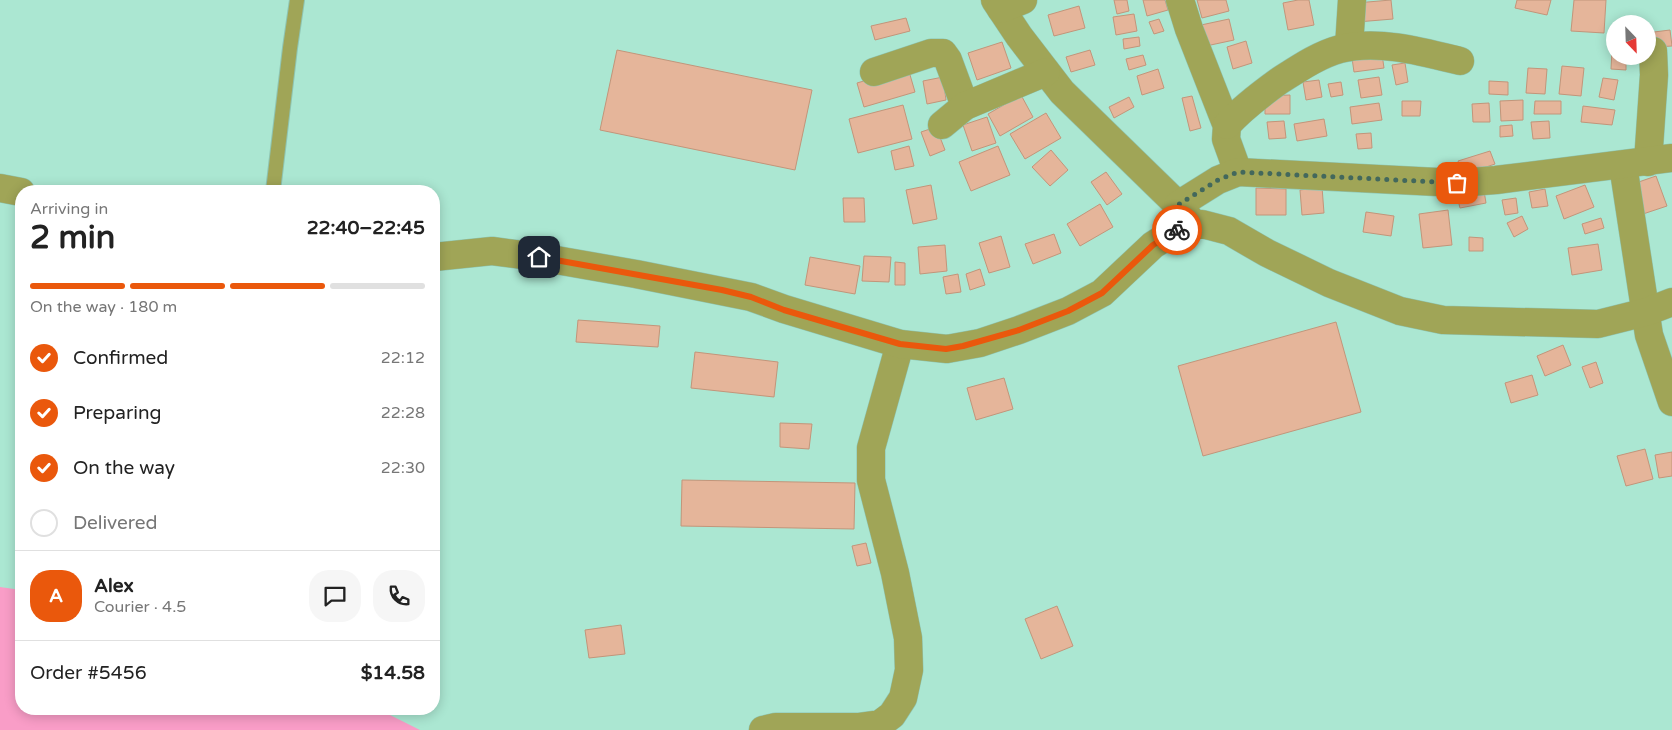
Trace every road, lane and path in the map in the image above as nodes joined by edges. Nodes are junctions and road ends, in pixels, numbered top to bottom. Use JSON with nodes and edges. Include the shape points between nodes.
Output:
{"nodes":[{"id":1,"x":297,"y":0,"type":"edge"},
{"id":2,"x":1180,"y":0,"type":"edge"},
{"id":3,"x":1352,"y":0,"type":"edge"},
{"id":4,"x":1006,"y":3,"type":"edge"},
{"id":5,"x":1349,"y":47,"type":"junction"},
{"id":6,"x":1460,"y":61,"type":"dead end"},
{"id":7,"x":1654,"y":65,"type":"edge"},
{"id":8,"x":874,"y":72,"type":"dead end"},
{"id":9,"x":1046,"y":72,"type":"junction"},
{"id":10,"x":965,"y":106,"type":"junction"},
{"id":11,"x":942,"y":125,"type":"dead end"},
{"id":12,"x":1227,"y":125,"type":"junction"},
{"id":13,"x":1648,"y":162,"type":"edge"},
{"id":14,"x":1238,"y":172,"type":"junction"},
{"id":15,"x":274,"y":185,"type":"edge"},
{"id":16,"x":0,"y":188,"type":"edge"},
{"id":17,"x":15,"y":191,"type":"edge"},
{"id":18,"x":1186,"y":215,"type":"junction"},
{"id":19,"x":440,"y":256,"type":"edge"},
{"id":20,"x":1672,"y":302,"type":"edge"},
{"id":21,"x":1646,"y":312,"type":"junction"},
{"id":22,"x":900,"y":344,"type":"junction"},
{"id":23,"x":1672,"y":402,"type":"edge"},
{"id":24,"x":763,"y":730,"type":"edge"}],
"edges":[{"from":1,"to":15,"type":"lane"},
{"from":2,"to":12,"type":"street"},
{"from":3,"to":5,"type":"street"},
{"from":4,"to":9,"type":"street","via":[[1019,36]]},
{"from":5,"to":6,"type":"street","via":[[1394,47]]},
{"from":5,"to":12,"type":"street","via":[[1326,54],[1289,75],[1262,93]]},
{"from":7,"to":13,"type":"street"},
{"from":8,"to":10,"type":"street","via":[[931,53],[943,53]]},
{"from":9,"to":10,"type":"street"},
{"from":9,"to":18,"type":"street","via":[[1062,92]]},
{"from":10,"to":11,"type":"street"},
{"from":12,"to":14,"type":"street","via":[[1226,139]]},
{"from":13,"to":14,"type":"street","via":[[1457,183]]},
{"from":13,"to":21,"type":"street"},
{"from":14,"to":18,"type":"street","via":[[1218,180]]},
{"from":16,"to":17,"type":"street"},
{"from":18,"to":21,"type":"street","via":[[1202,224],[1228,231],[1329,283],[1400,311],[1443,320],[1598,324]]},
{"from":18,"to":22,"type":"street","via":[[1180,228],[1153,245],[1102,293],[1068,311],[980,343],[946,349]]},
{"from":19,"to":22,"type":"street","via":[[492,251],[636,274],[751,297]]},
{"from":20,"to":21,"type":"street"},
{"from":21,"to":23,"type":"street","via":[[1648,335]]},
{"from":22,"to":24,"type":"street","via":[[871,448],[870,466],[908,638],[909,670],[903,698],[892,715],[880,724],[858,727],[776,726]]}]}
